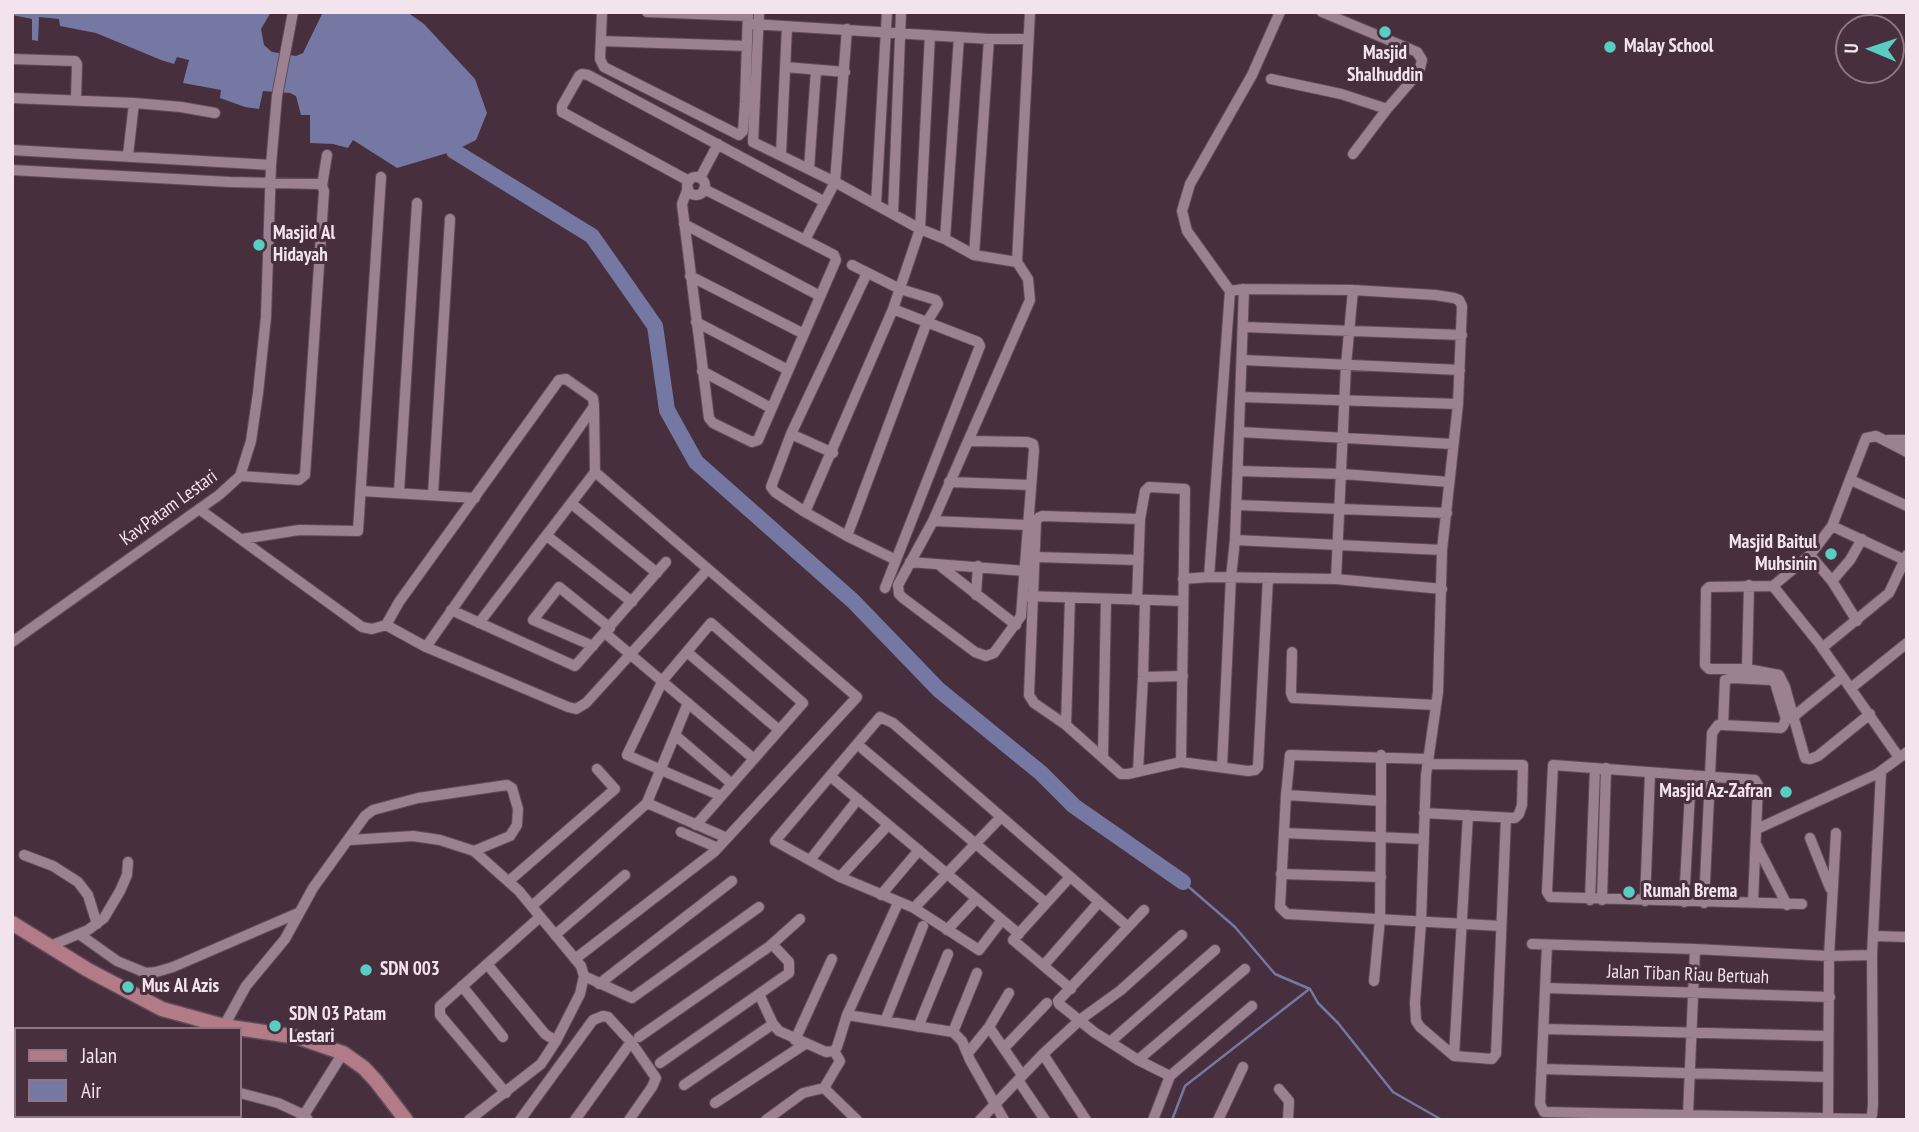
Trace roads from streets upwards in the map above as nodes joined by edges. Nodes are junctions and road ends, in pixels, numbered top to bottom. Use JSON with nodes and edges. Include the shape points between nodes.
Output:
{"nodes":[{"id":1,"x":293,"y":12,"type":"edge"},
{"id":2,"x":602,"y":12,"type":"edge"},
{"id":3,"x":647,"y":12,"type":"edge"},
{"id":4,"x":759,"y":12,"type":"edge"},
{"id":5,"x":887,"y":12,"type":"edge"},
{"id":6,"x":901,"y":12,"type":"edge"},
{"id":7,"x":1030,"y":12,"type":"edge"},
{"id":8,"x":1280,"y":12,"type":"edge"},
{"id":9,"x":1322,"y":12,"type":"edge"},
{"id":10,"x":751,"y":19,"type":"edge"},
{"id":11,"x":787,"y":26,"type":"junction"},
{"id":12,"x":847,"y":29,"type":"junction"},
{"id":13,"x":885,"y":32,"type":"junction"},
{"id":14,"x":899,"y":32,"type":"junction"},
{"id":15,"x":930,"y":35,"type":"junction"},
{"id":16,"x":959,"y":37,"type":"junction"},
{"id":17,"x":989,"y":39,"type":"junction"},
{"id":18,"x":1028,"y":39,"type":"junction"},
{"id":19,"x":601,"y":41,"type":"junction"},
{"id":20,"x":747,"y":46,"type":"junction"},
{"id":21,"x":12,"y":59,"type":"edge"},
{"id":22,"x":785,"y":68,"type":"junction"},
{"id":23,"x":816,"y":71,"type":"junction"},
{"id":24,"x":845,"y":72,"type":"junction"},
{"id":25,"x":1271,"y":79,"type":"dead end"},
{"id":26,"x":12,"y":98,"type":"edge"},
{"id":27,"x":76,"y":100,"type":"junction"},
{"id":28,"x":134,"y":103,"type":"junction"},
{"id":29,"x":1387,"y":109,"type":"junction"},
{"id":30,"x":215,"y":113,"type":"dead end"},
{"id":31,"x":718,"y":145,"type":"junction"},
{"id":32,"x":12,"y":149,"type":"edge"},
{"id":33,"x":781,"y":154,"type":"junction"},
{"id":34,"x":1353,"y":154,"type":"dead end"},
{"id":35,"x":128,"y":155,"type":"junction"},
{"id":36,"x":327,"y":155,"type":"dead end"},
{"id":37,"x":271,"y":165,"type":"junction"},
{"id":38,"x":809,"y":169,"type":"junction"},
{"id":39,"x":12,"y":170,"type":"edge"},
{"id":40,"x":381,"y":177,"type":"dead end"},
{"id":41,"x":700,"y":178,"type":"junction"},
{"id":42,"x":271,"y":182,"type":"junction"},
{"id":43,"x":835,"y":182,"type":"junction"},
{"id":44,"x":688,"y":184,"type":"junction"},
{"id":45,"x":322,"y":186,"type":"junction"},
{"id":46,"x":704,"y":189,"type":"junction"},
{"id":47,"x":825,"y":202,"type":"junction"},
{"id":48,"x":417,"y":203,"type":"dead end"},
{"id":49,"x":876,"y":204,"type":"junction"},
{"id":50,"x":893,"y":214,"type":"junction"},
{"id":51,"x":450,"y":219,"type":"dead end"},
{"id":52,"x":684,"y":224,"type":"junction"},
{"id":53,"x":920,"y":229,"type":"junction"},
{"id":54,"x":945,"y":239,"type":"junction"},
{"id":55,"x":805,"y":240,"type":"junction"},
{"id":56,"x":974,"y":255,"type":"junction"},
{"id":57,"x":1017,"y":262,"type":"junction"},
{"id":58,"x":852,"y":265,"type":"dead end"},
{"id":59,"x":867,"y":273,"type":"junction"},
{"id":60,"x":691,"y":276,"type":"junction"},
{"id":61,"x":900,"y":289,"type":"junction"},
{"id":62,"x":1244,"y":289,"type":"junction"},
{"id":63,"x":1353,"y":290,"type":"junction"},
{"id":64,"x":1230,"y":291,"type":"junction"},
{"id":65,"x":820,"y":296,"type":"junction"},
{"id":66,"x":893,"y":309,"type":"junction"},
{"id":67,"x":696,"y":322,"type":"junction"},
{"id":68,"x":927,"y":322,"type":"junction"},
{"id":69,"x":1243,"y":327,"type":"junction"},
{"id":70,"x":1350,"y":331,"type":"junction"},
{"id":71,"x":804,"y":334,"type":"junction"},
{"id":72,"x":1462,"y":335,"type":"junction"},
{"id":73,"x":1242,"y":360,"type":"junction"},
{"id":74,"x":1346,"y":365,"type":"junction"},
{"id":75,"x":788,"y":370,"type":"junction"},
{"id":76,"x":1460,"y":370,"type":"junction"},
{"id":77,"x":702,"y":371,"type":"junction"},
{"id":78,"x":1241,"y":397,"type":"junction"},
{"id":79,"x":1346,"y":401,"type":"junction"},
{"id":80,"x":1458,"y":404,"type":"junction"},
{"id":81,"x":594,"y":406,"type":"junction"},
{"id":82,"x":771,"y":408,"type":"junction"},
{"id":83,"x":1240,"y":432,"type":"junction"},
{"id":84,"x":791,"y":434,"type":"junction"},
{"id":85,"x":1343,"y":436,"type":"junction"},
{"id":86,"x":1884,"y":440,"type":"junction"},
{"id":87,"x":1907,"y":440,"type":"edge"},
{"id":88,"x":969,"y":441,"type":"junction"},
{"id":89,"x":1452,"y":444,"type":"junction"},
{"id":90,"x":1907,"y":452,"type":"edge"},
{"id":91,"x":833,"y":453,"type":"junction"},
{"id":92,"x":1238,"y":471,"type":"junction"},
{"id":93,"x":595,"y":472,"type":"junction"},
{"id":94,"x":1342,"y":474,"type":"junction"},
{"id":95,"x":240,"y":476,"type":"junction"},
{"id":96,"x":1851,"y":480,"type":"junction"},
{"id":97,"x":949,"y":482,"type":"junction"},
{"id":98,"x":1449,"y":482,"type":"junction"},
{"id":99,"x":1030,"y":485,"type":"junction"},
{"id":100,"x":362,"y":491,"type":"junction"},
{"id":101,"x":399,"y":492,"type":"junction"},
{"id":102,"x":433,"y":494,"type":"junction"},
{"id":103,"x":475,"y":498,"type":"junction"},
{"id":104,"x":572,"y":503,"type":"junction"},
{"id":105,"x":1236,"y":505,"type":"junction"},
{"id":106,"x":1907,"y":506,"type":"edge"},
{"id":107,"x":198,"y":509,"type":"junction"},
{"id":108,"x":1340,"y":509,"type":"junction"},
{"id":109,"x":806,"y":512,"type":"junction"},
{"id":110,"x":1447,"y":513,"type":"junction"},
{"id":111,"x":1140,"y":519,"type":"junction"},
{"id":112,"x":933,"y":521,"type":"junction"},
{"id":113,"x":1027,"y":525,"type":"junction"},
{"id":114,"x":1832,"y":526,"type":"junction"},
{"id":115,"x":547,"y":536,"type":"junction"},
{"id":116,"x":847,"y":536,"type":"junction"},
{"id":117,"x":242,"y":539,"type":"junction"},
{"id":118,"x":1861,"y":539,"type":"junction"},
{"id":119,"x":1235,"y":540,"type":"junction"},
{"id":120,"x":1337,"y":545,"type":"junction"},
{"id":121,"x":1442,"y":550,"type":"junction"},
{"id":122,"x":1810,"y":555,"type":"junction"},
{"id":123,"x":1034,"y":557,"type":"junction"},
{"id":124,"x":1906,"y":559,"type":"edge"},
{"id":125,"x":897,"y":560,"type":"junction"},
{"id":126,"x":1138,"y":560,"type":"junction"},
{"id":127,"x":666,"y":562,"type":"dead end"},
{"id":128,"x":910,"y":562,"type":"junction"},
{"id":129,"x":938,"y":564,"type":"junction"},
{"id":130,"x":978,"y":566,"type":"junction"},
{"id":131,"x":708,"y":569,"type":"junction"},
{"id":132,"x":1025,"y":571,"type":"junction"},
{"id":133,"x":657,"y":573,"type":"junction"},
{"id":134,"x":1209,"y":577,"type":"junction"},
{"id":135,"x":1231,"y":577,"type":"junction"},
{"id":136,"x":1268,"y":578,"type":"junction"},
{"id":137,"x":1183,"y":579,"type":"junction"},
{"id":138,"x":1336,"y":579,"type":"junction"},
{"id":139,"x":1832,"y":581,"type":"junction"},
{"id":140,"x":1749,"y":584,"type":"junction"},
{"id":141,"x":1773,"y":586,"type":"junction"},
{"id":142,"x":885,"y":588,"type":"dead end"},
{"id":143,"x":1441,"y":589,"type":"junction"},
{"id":144,"x":976,"y":595,"type":"junction"},
{"id":145,"x":1028,"y":597,"type":"junction"},
{"id":146,"x":1070,"y":598,"type":"junction"},
{"id":147,"x":1106,"y":599,"type":"junction"},
{"id":148,"x":1141,"y":600,"type":"junction"},
{"id":149,"x":1183,"y":601,"type":"junction"},
{"id":150,"x":632,"y":602,"type":"junction"},
{"id":151,"x":451,"y":610,"type":"junction"},
{"id":152,"x":1857,"y":621,"type":"junction"},
{"id":153,"x":479,"y":623,"type":"junction"},
{"id":154,"x":386,"y":625,"type":"junction"},
{"id":155,"x":1016,"y":625,"type":"junction"},
{"id":156,"x":607,"y":630,"type":"junction"},
{"id":157,"x":12,"y":642,"type":"edge"},
{"id":158,"x":1907,"y":643,"type":"edge"},
{"id":159,"x":593,"y":646,"type":"junction"},
{"id":160,"x":426,"y":647,"type":"junction"},
{"id":161,"x":1822,"y":648,"type":"junction"},
{"id":162,"x":687,"y":652,"type":"junction"},
{"id":163,"x":1292,"y":652,"type":"dead end"},
{"id":164,"x":630,"y":655,"type":"junction"},
{"id":165,"x":1747,"y":669,"type":"junction"},
{"id":166,"x":1183,"y":676,"type":"junction"},
{"id":167,"x":1143,"y":677,"type":"junction"},
{"id":168,"x":1842,"y":677,"type":"junction"},
{"id":169,"x":663,"y":680,"type":"junction"},
{"id":170,"x":1851,"y":688,"type":"junction"},
{"id":171,"x":688,"y":703,"type":"junction"},
{"id":172,"x":1436,"y":705,"type":"junction"},
{"id":173,"x":1870,"y":714,"type":"junction"},
{"id":174,"x":1793,"y":717,"type":"junction"},
{"id":175,"x":1066,"y":725,"type":"junction"},
{"id":176,"x":1723,"y":725,"type":"junction"},
{"id":177,"x":779,"y":730,"type":"junction"},
{"id":178,"x":675,"y":735,"type":"junction"},
{"id":179,"x":857,"y":744,"type":"junction"},
{"id":180,"x":1903,"y":754,"type":"edge"},
{"id":181,"x":1103,"y":755,"type":"junction"},
{"id":182,"x":1381,"y":755,"type":"junction"},
{"id":183,"x":754,"y":759,"type":"junction"},
{"id":184,"x":1428,"y":761,"type":"junction"},
{"id":185,"x":1181,"y":762,"type":"junction"},
{"id":186,"x":1222,"y":767,"type":"junction"},
{"id":187,"x":1600,"y":768,"type":"junction"},
{"id":188,"x":597,"y":769,"type":"dead end"},
{"id":189,"x":660,"y":771,"type":"junction"},
{"id":190,"x":1138,"y":771,"type":"junction"},
{"id":191,"x":1881,"y":772,"type":"junction"},
{"id":192,"x":1650,"y":773,"type":"junction"},
{"id":193,"x":1691,"y":775,"type":"junction"},
{"id":194,"x":830,"y":776,"type":"junction"},
{"id":195,"x":1711,"y":777,"type":"junction"},
{"id":196,"x":732,"y":784,"type":"junction"},
{"id":197,"x":1286,"y":795,"type":"junction"},
{"id":198,"x":721,"y":796,"type":"junction"},
{"id":199,"x":858,"y":799,"type":"junction"},
{"id":200,"x":1381,"y":802,"type":"junction"},
{"id":201,"x":646,"y":805,"type":"junction"},
{"id":202,"x":1423,"y":813,"type":"junction"},
{"id":203,"x":1468,"y":815,"type":"junction"},
{"id":204,"x":1001,"y":817,"type":"junction"},
{"id":205,"x":1506,"y":818,"type":"junction"},
{"id":206,"x":696,"y":825,"type":"junction"},
{"id":207,"x":888,"y":825,"type":"junction"},
{"id":208,"x":1757,"y":829,"type":"junction"},
{"id":209,"x":681,"y":832,"type":"dead end"},
{"id":210,"x":1284,"y":833,"type":"junction"},
{"id":211,"x":1836,"y":834,"type":"dead end"},
{"id":212,"x":727,"y":838,"type":"junction"},
{"id":213,"x":1379,"y":838,"type":"junction"},
{"id":214,"x":1810,"y":838,"type":"dead end"},
{"id":215,"x":1422,"y":839,"type":"junction"},
{"id":216,"x":349,"y":840,"type":"junction"},
{"id":217,"x":975,"y":844,"type":"junction"},
{"id":218,"x":1756,"y":846,"type":"junction"},
{"id":219,"x":718,"y":848,"type":"junction"},
{"id":220,"x":919,"y":850,"type":"junction"},
{"id":221,"x":474,"y":851,"type":"junction"},
{"id":222,"x":24,"y":855,"type":"dead end"},
{"id":223,"x":810,"y":860,"type":"junction"},
{"id":224,"x":128,"y":862,"type":"dead end"},
{"id":225,"x":947,"y":874,"type":"junction"},
{"id":226,"x":1281,"y":874,"type":"junction"},
{"id":227,"x":625,"y":875,"type":"dead end"},
{"id":228,"x":840,"y":877,"type":"junction"},
{"id":229,"x":1070,"y":877,"type":"junction"},
{"id":230,"x":1381,"y":877,"type":"junction"},
{"id":231,"x":509,"y":881,"type":"junction"},
{"id":232,"x":733,"y":881,"type":"dead end"},
{"id":233,"x":1831,"y":892,"type":"junction"},
{"id":234,"x":881,"y":895,"type":"junction"},
{"id":235,"x":976,"y":899,"type":"junction"},
{"id":236,"x":1590,"y":900,"type":"junction"},
{"id":237,"x":1602,"y":900,"type":"junction"},
{"id":238,"x":1644,"y":901,"type":"junction"},
{"id":239,"x":1099,"y":902,"type":"junction"},
{"id":240,"x":1684,"y":902,"type":"junction"},
{"id":241,"x":1704,"y":902,"type":"junction"},
{"id":242,"x":1754,"y":902,"type":"junction"},
{"id":243,"x":898,"y":903,"type":"junction"},
{"id":244,"x":1046,"y":903,"type":"junction"},
{"id":245,"x":1802,"y":904,"type":"dead end"},
{"id":246,"x":1787,"y":905,"type":"junction"},
{"id":247,"x":531,"y":906,"type":"junction"},
{"id":248,"x":759,"y":906,"type":"dead end"},
{"id":249,"x":914,"y":908,"type":"junction"},
{"id":250,"x":1144,"y":910,"type":"dead end"},
{"id":251,"x":298,"y":913,"type":"junction"},
{"id":252,"x":540,"y":917,"type":"junction"},
{"id":253,"x":800,"y":919,"type":"dead end"},
{"id":254,"x":1380,"y":919,"type":"junction"},
{"id":255,"x":1002,"y":920,"type":"junction"},
{"id":256,"x":12,"y":923,"type":"edge"},
{"id":257,"x":1421,"y":923,"type":"junction"},
{"id":258,"x":97,"y":924,"type":"junction"},
{"id":259,"x":1462,"y":925,"type":"junction"},
{"id":260,"x":923,"y":926,"type":"dead end"},
{"id":261,"x":1127,"y":926,"type":"junction"},
{"id":262,"x":1501,"y":926,"type":"junction"},
{"id":263,"x":947,"y":930,"type":"junction"},
{"id":264,"x":79,"y":934,"type":"junction"},
{"id":265,"x":555,"y":934,"type":"junction"},
{"id":266,"x":1019,"y":934,"type":"junction"},
{"id":267,"x":1182,"y":935,"type":"dead end"},
{"id":268,"x":1873,"y":936,"type":"junction"},
{"id":269,"x":1907,"y":937,"type":"edge"},
{"id":270,"x":772,"y":944,"type":"junction"},
{"id":271,"x":1532,"y":944,"type":"dead end"},
{"id":272,"x":1547,"y":945,"type":"junction"},
{"id":273,"x":50,"y":946,"type":"junction"},
{"id":274,"x":1695,"y":949,"type":"junction"},
{"id":275,"x":1215,"y":950,"type":"dead end"},
{"id":276,"x":948,"y":954,"type":"dead end"},
{"id":277,"x":1872,"y":955,"type":"junction"},
{"id":278,"x":1829,"y":956,"type":"junction"},
{"id":279,"x":832,"y":958,"type":"dead end"},
{"id":280,"x":575,"y":959,"type":"junction"},
{"id":281,"x":487,"y":964,"type":"junction"},
{"id":282,"x":1044,"y":965,"type":"junction"},
{"id":283,"x":1245,"y":969,"type":"dead end"},
{"id":284,"x":977,"y":973,"type":"dead end"},
{"id":285,"x":584,"y":976,"type":"junction"},
{"id":286,"x":1374,"y":981,"type":"dead end"},
{"id":287,"x":599,"y":984,"type":"junction"},
{"id":288,"x":462,"y":986,"type":"junction"},
{"id":289,"x":1546,"y":988,"type":"junction"},
{"id":290,"x":1071,"y":989,"type":"junction"},
{"id":291,"x":1693,"y":992,"type":"junction"},
{"id":292,"x":1009,"y":993,"type":"dead end"},
{"id":293,"x":759,"y":994,"type":"junction"},
{"id":294,"x":1830,"y":997,"type":"junction"},
{"id":295,"x":1047,"y":1003,"type":"dead end"},
{"id":296,"x":1252,"y":1006,"type":"dead end"},
{"id":297,"x":847,"y":1015,"type":"junction"},
{"id":298,"x":1081,"y":1019,"type":"junction"},
{"id":299,"x":885,"y":1021,"type":"junction"},
{"id":300,"x":773,"y":1024,"type":"junction"},
{"id":301,"x":224,"y":1026,"type":"junction"},
{"id":302,"x":231,"y":1027,"type":"edge"},
{"id":303,"x":918,"y":1027,"type":"junction"},
{"id":304,"x":989,"y":1027,"type":"junction"},
{"id":305,"x":242,"y":1029,"type":"edge"},
{"id":306,"x":1544,"y":1029,"type":"junction"},
{"id":307,"x":953,"y":1032,"type":"junction"},
{"id":308,"x":1692,"y":1034,"type":"junction"},
{"id":309,"x":1828,"y":1035,"type":"junction"},
{"id":310,"x":503,"y":1037,"type":"dead end"},
{"id":311,"x":635,"y":1040,"type":"junction"},
{"id":312,"x":556,"y":1041,"type":"junction"},
{"id":313,"x":800,"y":1042,"type":"junction"},
{"id":314,"x":1110,"y":1042,"type":"junction"},
{"id":315,"x":1004,"y":1048,"type":"junction"},
{"id":316,"x":834,"y":1051,"type":"junction"},
{"id":317,"x":343,"y":1053,"type":"junction"},
{"id":318,"x":968,"y":1053,"type":"junction"},
{"id":319,"x":1043,"y":1054,"type":"junction"},
{"id":320,"x":1454,"y":1056,"type":"junction"},
{"id":321,"x":1138,"y":1060,"type":"junction"},
{"id":322,"x":660,"y":1063,"type":"dead end"},
{"id":323,"x":1243,"y":1067,"type":"dead end"},
{"id":324,"x":1542,"y":1069,"type":"junction"},
{"id":325,"x":1690,"y":1073,"type":"junction"},
{"id":326,"x":1170,"y":1076,"type":"junction"},
{"id":327,"x":1828,"y":1077,"type":"junction"},
{"id":328,"x":1020,"y":1078,"type":"junction"},
{"id":329,"x":684,"y":1085,"type":"dead end"},
{"id":330,"x":824,"y":1088,"type":"junction"},
{"id":331,"x":1279,"y":1089,"type":"dead end"},
{"id":332,"x":506,"y":1093,"type":"junction"},
{"id":333,"x":242,"y":1094,"type":"edge"},
{"id":334,"x":715,"y":1103,"type":"dead end"},
{"id":335,"x":994,"y":1104,"type":"junction"},
{"id":336,"x":1688,"y":1115,"type":"junction"},
{"id":337,"x":304,"y":1118,"type":"edge"},
{"id":338,"x":1828,"y":1119,"type":"edge"},
{"id":339,"x":406,"y":1120,"type":"edge"},
{"id":340,"x":469,"y":1120,"type":"edge"},
{"id":341,"x":520,"y":1120,"type":"edge"},
{"id":342,"x":575,"y":1120,"type":"edge"},
{"id":343,"x":629,"y":1120,"type":"edge"},
{"id":344,"x":766,"y":1120,"type":"edge"},
{"id":345,"x":857,"y":1120,"type":"edge"},
{"id":346,"x":981,"y":1120,"type":"edge"},
{"id":347,"x":1004,"y":1120,"type":"edge"},
{"id":348,"x":1045,"y":1120,"type":"edge"},
{"id":349,"x":1086,"y":1120,"type":"edge"},
{"id":350,"x":1153,"y":1120,"type":"edge"},
{"id":351,"x":1218,"y":1120,"type":"edge"},
{"id":352,"x":1288,"y":1120,"type":"edge"}],
"edges":[{"from":1,"to":37,"type":"street","name":"Kav.Patam Lestari","via":[[277,96]]},
{"from":2,"to":19,"type":"street"},
{"from":3,"to":10,"type":"street"},
{"from":4,"to":10,"type":"street"},
{"from":5,"to":13,"type":"street"},
{"from":6,"to":14,"type":"street"},
{"from":7,"to":18,"type":"street"},
{"from":8,"to":64,"type":"street","via":[[1252,75],[1205,155],[1182,211],[1187,231]]},
{"from":9,"to":29,"type":"street","via":[[1421,55],[1419,72]]},
{"from":10,"to":11,"type":"street"},
{"from":10,"to":20,"type":"street"},
{"from":10,"to":33,"type":"street","via":[[753,142]]},
{"from":11,"to":12,"type":"street"},
{"from":11,"to":22,"type":"street"},
{"from":12,"to":13,"type":"street"},
{"from":12,"to":24,"type":"street"},
{"from":13,"to":14,"type":"street"},
{"from":13,"to":49,"type":"street"},
{"from":14,"to":15,"type":"street"},
{"from":14,"to":50,"type":"street"},
{"from":15,"to":16,"type":"street"},
{"from":15,"to":53,"type":"street"},
{"from":16,"to":17,"type":"street"},
{"from":16,"to":54,"type":"street"},
{"from":17,"to":18,"type":"street"},
{"from":17,"to":56,"type":"street"},
{"from":18,"to":57,"type":"street"},
{"from":19,"to":20,"type":"street"},
{"from":19,"to":20,"type":"street","via":[[604,66],[739,135],[743,131]]},
{"from":21,"to":27,"type":"street","via":[[75,61]]},
{"from":22,"to":23,"type":"street"},
{"from":22,"to":33,"type":"street"},
{"from":23,"to":24,"type":"street"},
{"from":23,"to":38,"type":"street"},
{"from":24,"to":43,"type":"street"},
{"from":25,"to":29,"type":"street"},
{"from":26,"to":27,"type":"street"},
{"from":27,"to":28,"type":"street"},
{"from":28,"to":30,"type":"street"},
{"from":28,"to":35,"type":"street"},
{"from":29,"to":34,"type":"street"},
{"from":31,"to":41,"type":"street"},
{"from":31,"to":44,"type":"street","via":[[588,75],[579,76],[562,112]]},
{"from":31,"to":47,"type":"street"},
{"from":32,"to":35,"type":"street"},
{"from":33,"to":38,"type":"street"},
{"from":35,"to":37,"type":"street"},
{"from":36,"to":45,"type":"street"},
{"from":37,"to":42,"type":"street","name":"Kav.Patam Lestari"},
{"from":38,"to":43,"type":"street"},
{"from":39,"to":42,"type":"street"},
{"from":40,"to":100,"type":"street"},
{"from":41,"to":44,"type":"street","via":[[694,177]]},
{"from":41,"to":46,"type":"street"},
{"from":42,"to":45,"type":"street"},
{"from":42,"to":95,"type":"street","name":"Kav.Patam Lestari","via":[[258,393]]},
{"from":43,"to":47,"type":"street"},
{"from":43,"to":49,"type":"street"},
{"from":44,"to":46,"type":"street","via":[[695,195]]},
{"from":44,"to":52,"type":"street","via":[[682,201]]},
{"from":45,"to":95,"type":"street","via":[[306,475],[299,480]]},
{"from":46,"to":55,"type":"street"},
{"from":47,"to":55,"type":"street"},
{"from":48,"to":101,"type":"street"},
{"from":49,"to":50,"type":"street"},
{"from":50,"to":53,"type":"street"},
{"from":51,"to":102,"type":"street"},
{"from":52,"to":60,"type":"street"},
{"from":52,"to":65,"type":"street"},
{"from":53,"to":54,"type":"street"},
{"from":53,"to":61,"type":"street"},
{"from":54,"to":56,"type":"street"},
{"from":55,"to":65,"type":"street","via":[[835,258]]},
{"from":56,"to":57,"type":"street"},
{"from":57,"to":88,"type":"street","via":[[1028,279],[1030,300]]},
{"from":58,"to":59,"type":"street"},
{"from":59,"to":61,"type":"street"},
{"from":59,"to":84,"type":"street"},
{"from":60,"to":67,"type":"street"},
{"from":60,"to":71,"type":"street"},
{"from":61,"to":66,"type":"street"},
{"from":61,"to":68,"type":"street","via":[[937,301]]},
{"from":62,"to":63,"type":"street"},
{"from":62,"to":64,"type":"street"},
{"from":62,"to":69,"type":"street"},
{"from":63,"to":70,"type":"street"},
{"from":63,"to":72,"type":"street","via":[[1459,300]]},
{"from":64,"to":134,"type":"street"},
{"from":65,"to":71,"type":"street"},
{"from":66,"to":68,"type":"street"},
{"from":66,"to":91,"type":"street"},
{"from":67,"to":75,"type":"street"},
{"from":67,"to":77,"type":"street"},
{"from":68,"to":116,"type":"street"},
{"from":68,"to":125,"type":"street","via":[[981,346]]},
{"from":69,"to":70,"type":"street"},
{"from":69,"to":73,"type":"street"},
{"from":70,"to":72,"type":"street"},
{"from":70,"to":74,"type":"street"},
{"from":71,"to":75,"type":"street"},
{"from":72,"to":76,"type":"street"},
{"from":73,"to":74,"type":"street"},
{"from":73,"to":78,"type":"street"},
{"from":74,"to":76,"type":"street"},
{"from":74,"to":79,"type":"street"},
{"from":75,"to":82,"type":"street"},
{"from":76,"to":80,"type":"street"},
{"from":77,"to":82,"type":"street"},
{"from":77,"to":82,"type":"street","via":[[706,409],[713,423],[755,442]]},
{"from":78,"to":79,"type":"street"},
{"from":78,"to":83,"type":"street"},
{"from":79,"to":80,"type":"street"},
{"from":79,"to":85,"type":"street"},
{"from":80,"to":89,"type":"street"},
{"from":81,"to":93,"type":"street"},
{"from":81,"to":103,"type":"street","via":[[593,398],[566,379],[559,380]]},
{"from":81,"to":151,"type":"street"},
{"from":83,"to":85,"type":"street"},
{"from":83,"to":92,"type":"street"},
{"from":84,"to":91,"type":"street"},
{"from":84,"to":109,"type":"street","via":[[771,487]]},
{"from":85,"to":89,"type":"street"},
{"from":85,"to":94,"type":"street"},
{"from":86,"to":87,"type":"street"},
{"from":86,"to":90,"type":"street"},
{"from":86,"to":96,"type":"street","via":[[1866,438]]},
{"from":88,"to":97,"type":"street"},
{"from":88,"to":99,"type":"street","via":[[1032,444]]},
{"from":89,"to":98,"type":"street"},
{"from":91,"to":109,"type":"street"},
{"from":92,"to":94,"type":"street"},
{"from":92,"to":105,"type":"street"},
{"from":93,"to":104,"type":"street"},
{"from":93,"to":131,"type":"street"},
{"from":94,"to":98,"type":"street"},
{"from":94,"to":108,"type":"street"},
{"from":95,"to":107,"type":"street","name":"Kav.Patam Lestari"},
{"from":96,"to":106,"type":"street"},
{"from":96,"to":114,"type":"street"},
{"from":97,"to":99,"type":"street"},
{"from":97,"to":112,"type":"street"},
{"from":98,"to":110,"type":"street"},
{"from":99,"to":113,"type":"street"},
{"from":100,"to":101,"type":"street"},
{"from":100,"to":117,"type":"street","via":[[358,531],[299,530]]},
{"from":101,"to":102,"type":"street"},
{"from":102,"to":103,"type":"street"},
{"from":103,"to":154,"type":"street"},
{"from":104,"to":115,"type":"street"},
{"from":104,"to":133,"type":"street"},
{"from":105,"to":108,"type":"street"},
{"from":105,"to":119,"type":"street"},
{"from":107,"to":117,"type":"street"},
{"from":107,"to":157,"type":"street","name":"Kav.Patam Lestari"},
{"from":108,"to":110,"type":"street"},
{"from":108,"to":120,"type":"street"},
{"from":109,"to":116,"type":"street"},
{"from":110,"to":121,"type":"street"},
{"from":111,"to":123,"type":"street","via":[[1039,516]]},
{"from":111,"to":126,"type":"street"},
{"from":111,"to":137,"type":"street","via":[[1147,489],[1185,489]]},
{"from":112,"to":113,"type":"street"},
{"from":112,"to":128,"type":"street"},
{"from":113,"to":132,"type":"street"},
{"from":114,"to":118,"type":"street"},
{"from":114,"to":122,"type":"street"},
{"from":115,"to":150,"type":"street"},
{"from":115,"to":153,"type":"street"},
{"from":116,"to":125,"type":"street"},
{"from":117,"to":154,"type":"street","via":[[362,627]]},
{"from":118,"to":124,"type":"street"},
{"from":118,"to":139,"type":"street"},
{"from":119,"to":120,"type":"street"},
{"from":119,"to":135,"type":"street"},
{"from":120,"to":121,"type":"street"},
{"from":120,"to":138,"type":"street"},
{"from":121,"to":143,"type":"street"},
{"from":122,"to":139,"type":"street"},
{"from":122,"to":141,"type":"street"},
{"from":123,"to":126,"type":"street"},
{"from":123,"to":145,"type":"street"},
{"from":124,"to":152,"type":"street","via":[[1889,593]]},
{"from":125,"to":142,"type":"street"},
{"from":126,"to":148,"type":"street"},
{"from":127,"to":133,"type":"street"},
{"from":128,"to":129,"type":"street"},
{"from":128,"to":155,"type":"street","via":[[899,580],[900,594],[975,652],[994,653]]},
{"from":129,"to":130,"type":"street"},
{"from":129,"to":144,"type":"street"},
{"from":130,"to":132,"type":"street"},
{"from":130,"to":144,"type":"street"},
{"from":131,"to":164,"type":"street"},
{"from":131,"to":212,"type":"street","via":[[857,697]]},
{"from":132,"to":145,"type":"street"},
{"from":133,"to":150,"type":"street"},
{"from":134,"to":135,"type":"street"},
{"from":134,"to":137,"type":"street"},
{"from":135,"to":136,"type":"street"},
{"from":135,"to":186,"type":"street"},
{"from":136,"to":138,"type":"street"},
{"from":136,"to":186,"type":"street","via":[[1258,767],[1253,772]]},
{"from":137,"to":149,"type":"street"},
{"from":138,"to":143,"type":"street"},
{"from":139,"to":152,"type":"street"},
{"from":140,"to":141,"type":"street"},
{"from":140,"to":165,"type":"street"},
{"from":140,"to":165,"type":"street","via":[[1706,590],[1705,665],[1709,669]]},
{"from":141,"to":161,"type":"street"},
{"from":143,"to":172,"type":"street"},
{"from":144,"to":155,"type":"street"},
{"from":145,"to":146,"type":"street"},
{"from":145,"to":155,"type":"street"},
{"from":145,"to":175,"type":"street","via":[[1028,695]]},
{"from":146,"to":147,"type":"street"},
{"from":146,"to":175,"type":"street"},
{"from":147,"to":148,"type":"street"},
{"from":147,"to":181,"type":"street"},
{"from":148,"to":149,"type":"street"},
{"from":148,"to":167,"type":"street"},
{"from":149,"to":166,"type":"street"},
{"from":150,"to":156,"type":"street"},
{"from":151,"to":153,"type":"street"},
{"from":151,"to":160,"type":"street"},
{"from":152,"to":161,"type":"street"},
{"from":153,"to":159,"type":"street","via":[[575,666]]},
{"from":154,"to":160,"type":"street"},
{"from":156,"to":159,"type":"street"},
{"from":156,"to":159,"type":"street","via":[[559,587],[533,620]]},
{"from":156,"to":164,"type":"street"},
{"from":158,"to":170,"type":"street"},
{"from":160,"to":164,"type":"street","via":[[576,709]]},
{"from":161,"to":168,"type":"street"},
{"from":162,"to":169,"type":"street"},
{"from":162,"to":177,"type":"street"},
{"from":162,"to":177,"type":"street","via":[[711,623],[803,703]]},
{"from":163,"to":172,"type":"street","via":[[1293,698]]},
{"from":164,"to":169,"type":"street"},
{"from":165,"to":174,"type":"street","via":[[1780,676]]},
{"from":166,"to":167,"type":"street"},
{"from":166,"to":185,"type":"street"},
{"from":167,"to":190,"type":"street"},
{"from":168,"to":170,"type":"street"},
{"from":168,"to":174,"type":"street"},
{"from":169,"to":171,"type":"street"},
{"from":169,"to":189,"type":"street","via":[[627,755]]},
{"from":170,"to":173,"type":"street"},
{"from":171,"to":178,"type":"street"},
{"from":171,"to":183,"type":"street"},
{"from":172,"to":184,"type":"street"},
{"from":173,"to":174,"type":"street","via":[[1810,759],[1804,756]]},
{"from":173,"to":180,"type":"street"},
{"from":175,"to":181,"type":"street"},
{"from":176,"to":176,"type":"street","via":[[1783,726],[1786,719],[1775,683],[1725,680]]},
{"from":176,"to":195,"type":"street","via":[[1712,733]]},
{"from":177,"to":183,"type":"street"},
{"from":178,"to":189,"type":"street"},
{"from":178,"to":196,"type":"street"},
{"from":179,"to":194,"type":"street"},
{"from":179,"to":204,"type":"street","via":[[880,717],[893,723]]},
{"from":179,"to":217,"type":"street"},
{"from":180,"to":191,"type":"street"},
{"from":181,"to":190,"type":"street","via":[[1121,774]]},
{"from":182,"to":184,"type":"street"},
{"from":182,"to":197,"type":"street","via":[[1291,753]]},
{"from":182,"to":200,"type":"street"},
{"from":183,"to":196,"type":"street"},
{"from":184,"to":202,"type":"street"},
{"from":184,"to":205,"type":"street","via":[[1523,765],[1520,811],[1515,818]]},
{"from":185,"to":186,"type":"street"},
{"from":185,"to":190,"type":"street"},
{"from":187,"to":192,"type":"street"},
{"from":187,"to":236,"type":"street"},
{"from":187,"to":236,"type":"street","via":[[1553,765],[1547,892],[1550,897]]},
{"from":187,"to":237,"type":"street"},
{"from":188,"to":231,"type":"street","via":[[615,789]]},
{"from":189,"to":198,"type":"street"},
{"from":189,"to":201,"type":"street"},
{"from":191,"to":208,"type":"street"},
{"from":191,"to":268,"type":"street"},
{"from":192,"to":193,"type":"street"},
{"from":192,"to":238,"type":"street"},
{"from":193,"to":195,"type":"street"},
{"from":193,"to":240,"type":"street"},
{"from":194,"to":199,"type":"street"},
{"from":194,"to":223,"type":"street","via":[[775,841]]},
{"from":195,"to":208,"type":"street","via":[[1755,780]]},
{"from":195,"to":241,"type":"street"},
{"from":196,"to":198,"type":"street"},
{"from":197,"to":200,"type":"street"},
{"from":197,"to":210,"type":"street"},
{"from":198,"to":206,"type":"street"},
{"from":199,"to":207,"type":"street"},
{"from":199,"to":223,"type":"street"},
{"from":200,"to":213,"type":"street"},
{"from":201,"to":206,"type":"street"},
{"from":201,"to":247,"type":"street"},
{"from":202,"to":203,"type":"street"},
{"from":202,"to":215,"type":"street"},
{"from":203,"to":205,"type":"street"},
{"from":203,"to":259,"type":"street"},
{"from":204,"to":217,"type":"street"},
{"from":204,"to":229,"type":"street"},
{"from":205,"to":262,"type":"street"},
{"from":206,"to":212,"type":"street"},
{"from":207,"to":220,"type":"street"},
{"from":207,"to":228,"type":"street"},
{"from":208,"to":218,"type":"street"},
{"from":209,"to":219,"type":"street"},
{"from":210,"to":213,"type":"street"},
{"from":210,"to":226,"type":"street"},
{"from":211,"to":233,"type":"street"},
{"from":212,"to":219,"type":"street"},
{"from":213,"to":215,"type":"street"},
{"from":213,"to":230,"type":"street"},
{"from":214,"to":233,"type":"street"},
{"from":215,"to":257,"type":"street"},
{"from":216,"to":221,"type":"street","via":[[413,836]]},
{"from":216,"to":221,"type":"street","via":[[365,816],[383,806],[509,785],[518,809],[515,830],[504,841]]},
{"from":216,"to":251,"type":"street"},
{"from":217,"to":225,"type":"street"},
{"from":217,"to":244,"type":"street"},
{"from":218,"to":242,"type":"street"},
{"from":218,"to":246,"type":"street"},
{"from":219,"to":280,"type":"street"},
{"from":220,"to":225,"type":"street"},
{"from":220,"to":234,"type":"street"},
{"from":221,"to":231,"type":"street"},
{"from":222,"to":258,"type":"street","via":[[53,866],[78,883],[88,895]]},
{"from":223,"to":228,"type":"street"},
{"from":224,"to":258,"type":"street","via":[[116,901]]},
{"from":225,"to":235,"type":"street"},
{"from":225,"to":249,"type":"street"},
{"from":226,"to":230,"type":"street"},
{"from":226,"to":254,"type":"street","via":[[1280,907],[1287,914]]},
{"from":227,"to":265,"type":"street"},
{"from":228,"to":234,"type":"street"},
{"from":229,"to":239,"type":"street"},
{"from":229,"to":244,"type":"street"},
{"from":230,"to":254,"type":"street"},
{"from":231,"to":247,"type":"street"},
{"from":232,"to":287,"type":"street"},
{"from":233,"to":278,"type":"street"},
{"from":234,"to":243,"type":"street"},
{"from":235,"to":255,"type":"street"},
{"from":235,"to":263,"type":"street"},
{"from":236,"to":237,"type":"street"},
{"from":237,"to":238,"type":"street"},
{"from":238,"to":240,"type":"street"},
{"from":239,"to":261,"type":"street"},
{"from":239,"to":282,"type":"street"},
{"from":240,"to":241,"type":"street"},
{"from":241,"to":242,"type":"street"},
{"from":242,"to":246,"type":"street"},
{"from":243,"to":249,"type":"street"},
{"from":243,"to":297,"type":"street"},
{"from":244,"to":266,"type":"street"},
{"from":245,"to":246,"type":"street"},
{"from":247,"to":252,"type":"street"},
{"from":248,"to":287,"type":"street","via":[[637,996],[627,998]]},
{"from":249,"to":263,"type":"street"},
{"from":250,"to":261,"type":"street"},
{"from":251,"to":264,"type":"street","via":[[173,967],[146,973],[117,961]]},
{"from":251,"to":301,"type":"street","via":[[285,939],[246,986]]},
{"from":252,"to":265,"type":"street"},
{"from":252,"to":281,"type":"street"},
{"from":253,"to":270,"type":"street"},
{"from":254,"to":257,"type":"street"},
{"from":254,"to":286,"type":"street"},
{"from":255,"to":263,"type":"street","via":[[979,950]]},
{"from":255,"to":266,"type":"street"},
{"from":256,"to":273,"type":"street"},
{"from":257,"to":259,"type":"street"},
{"from":257,"to":320,"type":"street","via":[[1416,1021]]},
{"from":258,"to":264,"type":"street"},
{"from":259,"to":262,"type":"street"},
{"from":259,"to":320,"type":"street"},
{"from":260,"to":299,"type":"street"},
{"from":261,"to":290,"type":"street"},
{"from":262,"to":320,"type":"street","via":[[1496,1054],[1492,1059]]},
{"from":264,"to":273,"type":"street"},
{"from":265,"to":280,"type":"street"},
{"from":266,"to":282,"type":"street","via":[[1013,940]]},
{"from":267,"to":298,"type":"street"},
{"from":268,"to":269,"type":"street"},
{"from":268,"to":277,"type":"street"},
{"from":270,"to":293,"type":"street","via":[[789,962],[789,973]]},
{"from":270,"to":311,"type":"street"},
{"from":271,"to":272,"type":"street"},
{"from":272,"to":274,"type":"street"},
{"from":272,"to":289,"type":"street"},
{"from":273,"to":301,"type":"street","via":[[143,1001],[179,1016]]},
{"from":274,"to":278,"type":"street"},
{"from":274,"to":291,"type":"street"},
{"from":275,"to":314,"type":"street"},
{"from":276,"to":303,"type":"street"},
{"from":277,"to":278,"type":"street"},
{"from":277,"to":338,"type":"street","via":[[1872,1115],[1866,1120]]},
{"from":278,"to":294,"type":"street"},
{"from":279,"to":313,"type":"street"},
{"from":280,"to":285,"type":"street"},
{"from":281,"to":288,"type":"street"},
{"from":281,"to":312,"type":"street","via":[[545,1034]]},
{"from":282,"to":290,"type":"street"},
{"from":283,"to":321,"type":"street"},
{"from":284,"to":307,"type":"street"},
{"from":285,"to":287,"type":"street"},
{"from":285,"to":312,"type":"street"},
{"from":288,"to":310,"type":"street"},
{"from":288,"to":332,"type":"street","via":[[440,1006],[440,1015]]},
{"from":289,"to":291,"type":"street","name":"Jalan Tiban Riau Bertuah"},
{"from":289,"to":306,"type":"street"},
{"from":290,"to":298,"type":"street","via":[[1059,1004]]},
{"from":291,"to":294,"type":"street","name":"Jalan Tiban Riau Bertuah"},
{"from":291,"to":308,"type":"street"},
{"from":292,"to":304,"type":"street"},
{"from":293,"to":300,"type":"street"},
{"from":293,"to":322,"type":"street"},
{"from":294,"to":309,"type":"street"},
{"from":295,"to":315,"type":"street"},
{"from":296,"to":326,"type":"street"},
{"from":297,"to":299,"type":"street"},
{"from":297,"to":316,"type":"street"},
{"from":298,"to":314,"type":"street"},
{"from":298,"to":319,"type":"street"},
{"from":299,"to":303,"type":"street"},
{"from":300,"to":313,"type":"street"},
{"from":300,"to":329,"type":"street"},
{"from":301,"to":302,"type":"street"},
{"from":303,"to":307,"type":"street"},
{"from":304,"to":315,"type":"street"},
{"from":304,"to":318,"type":"street"},
{"from":305,"to":317,"type":"street","via":[[297,1037]]},
{"from":306,"to":308,"type":"street"},
{"from":306,"to":324,"type":"street"},
{"from":307,"to":318,"type":"street"},
{"from":308,"to":309,"type":"street"},
{"from":308,"to":325,"type":"street"},
{"from":309,"to":327,"type":"street"},
{"from":311,"to":341,"type":"street","via":[[608,1017],[597,1017]]},
{"from":311,"to":342,"type":"street"},
{"from":311,"to":343,"type":"street","via":[[656,1078]]},
{"from":312,"to":332,"type":"street","via":[[541,1064]]},
{"from":313,"to":316,"type":"street"},
{"from":313,"to":334,"type":"street"},
{"from":314,"to":321,"type":"street"},
{"from":315,"to":328,"type":"street"},
{"from":316,"to":330,"type":"street","via":[[841,1061]]},
{"from":317,"to":337,"type":"street"},
{"from":317,"to":339,"type":"street","via":[[365,1068]]},
{"from":318,"to":335,"type":"street"},
{"from":319,"to":328,"type":"street"},
{"from":319,"to":349,"type":"street"},
{"from":321,"to":326,"type":"street"},
{"from":323,"to":351,"type":"street"},
{"from":324,"to":325,"type":"street"},
{"from":324,"to":336,"type":"street","via":[[1540,1104],[1544,1112]]},
{"from":325,"to":327,"type":"street"},
{"from":325,"to":336,"type":"street"},
{"from":326,"to":350,"type":"street"},
{"from":327,"to":338,"type":"street"},
{"from":328,"to":335,"type":"street"},
{"from":328,"to":348,"type":"street"},
{"from":330,"to":344,"type":"street","via":[[803,1093]]},
{"from":330,"to":345,"type":"street"},
{"from":331,"to":352,"type":"street","via":[[1289,1101]]},
{"from":332,"to":340,"type":"street"},
{"from":333,"to":337,"type":"street","via":[[278,1103]]},
{"from":335,"to":346,"type":"street"},
{"from":335,"to":347,"type":"street"},
{"from":336,"to":338,"type":"street"}]}
